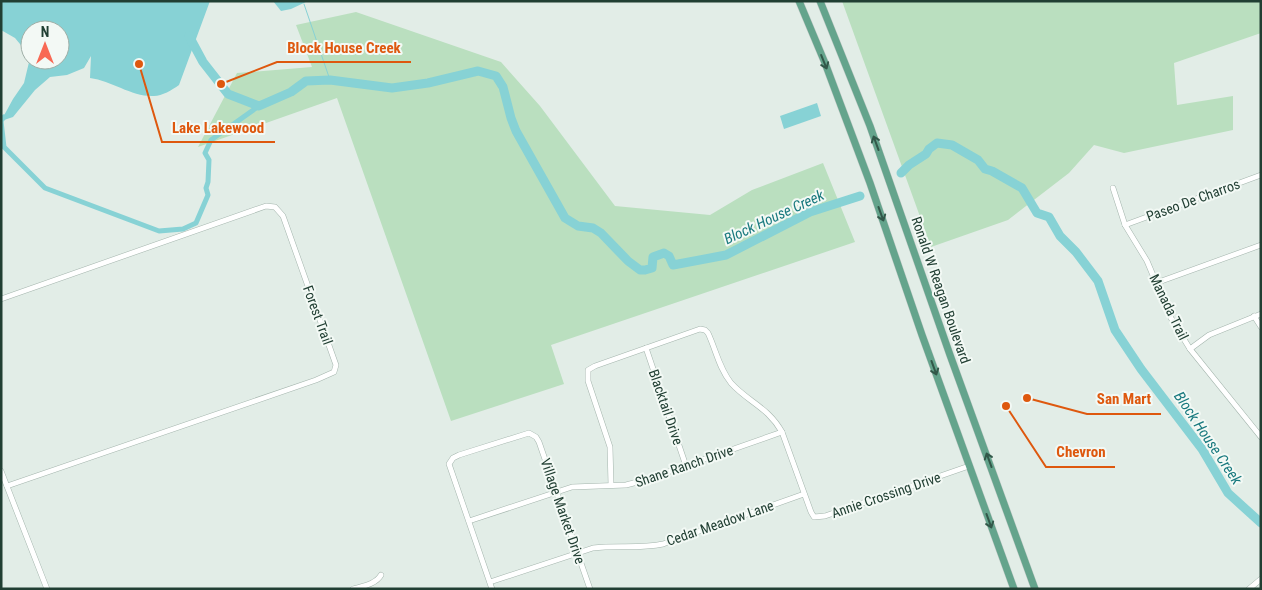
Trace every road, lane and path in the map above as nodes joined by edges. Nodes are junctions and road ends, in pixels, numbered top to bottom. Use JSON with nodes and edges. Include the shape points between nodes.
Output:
{"nodes":[{"id":1,"x":799,"y":1,"type":"edge"},
{"id":2,"x":820,"y":1,"type":"edge"},
{"id":3,"x":1261,"y":175,"type":"edge"},
{"id":4,"x":1114,"y":188,"type":"dead end"},
{"id":5,"x":1125,"y":225,"type":"junction"},
{"id":6,"x":1261,"y":245,"type":"edge"},
{"id":7,"x":1156,"y":283,"type":"junction"},
{"id":8,"x":1,"y":299,"type":"edge"},
{"id":9,"x":1261,"y":314,"type":"edge"},
{"id":10,"x":1254,"y":316,"type":"junction"},
{"id":11,"x":1261,"y":327,"type":"edge"},
{"id":12,"x":646,"y":348,"type":"junction"},
{"id":13,"x":1190,"y":349,"type":"junction"},
{"id":14,"x":782,"y":432,"type":"junction"},
{"id":15,"x":1261,"y":438,"type":"edge"},
{"id":16,"x":686,"y":466,"type":"junction"},
{"id":17,"x":969,"y":466,"type":"junction"},
{"id":18,"x":1,"y":471,"type":"edge"},
{"id":19,"x":611,"y":485,"type":"junction"},
{"id":20,"x":7,"y":486,"type":"junction"},
{"id":21,"x":556,"y":492,"type":"junction"},
{"id":22,"x":804,"y":494,"type":"junction"},
{"id":23,"x":469,"y":520,"type":"junction"},
{"id":24,"x":578,"y":553,"type":"junction"},
{"id":25,"x":381,"y":575,"type":"dead end"},
{"id":26,"x":1261,"y":579,"type":"edge"},
{"id":27,"x":490,"y":582,"type":"junction"},
{"id":28,"x":46,"y":589,"type":"edge"},
{"id":29,"x":353,"y":589,"type":"edge"},
{"id":30,"x":492,"y":589,"type":"edge"},
{"id":31,"x":590,"y":589,"type":"edge"},
{"id":32,"x":1014,"y":589,"type":"edge"},
{"id":33,"x":1035,"y":589,"type":"edge"},
{"id":34,"x":1249,"y":589,"type":"edge"}],
"edges":[{"from":1,"to":17,"type":"main road","one_way":true,"via":[[870,183]]},
{"from":33,"to":2,"type":"main road","name":"Ronald W Reagan Boulevard","one_way":true,"via":[[870,126]]},
{"from":3,"to":5,"type":"street","name":"Paseo De Charros"},
{"from":4,"to":5,"type":"street","name":"Manada Trail"},
{"from":5,"to":7,"type":"street","name":"Manada Trail"},
{"from":6,"to":7,"type":"street"},
{"from":7,"to":13,"type":"street","name":"Manada Trail","via":[[1171,318]]},
{"from":8,"to":20,"type":"street","name":"Forest Trail","via":[[271,206],[283,216],[336,365],[334,372],[316,380]]},
{"from":9,"to":10,"type":"street"},
{"from":10,"to":11,"type":"street"},
{"from":10,"to":13,"type":"street","via":[[1208,335]]},
{"from":12,"to":14,"type":"street","name":"Annie Crossing Drive","via":[[695,330],[705,330],[724,373],[740,392],[772,416]]},
{"from":12,"to":16,"type":"street","name":"Blacktail Drive"},
{"from":12,"to":19,"type":"street","via":[[588,370],[588,381],[610,447]]},
{"from":13,"to":15,"type":"street","name":"Manada Trail"},
{"from":14,"to":16,"type":"street","name":"Shane Ranch Drive"},
{"from":14,"to":22,"type":"street","name":"Annie Crossing Drive"},
{"from":16,"to":19,"type":"street","name":"Shane Ranch Drive","via":[[634,484]]},
{"from":17,"to":22,"type":"street","name":"Annie Crossing Drive","via":[[819,517],[814,517]]},
{"from":17,"to":32,"type":"main road","one_way":true},
{"from":18,"to":20,"type":"street"},
{"from":19,"to":21,"type":"street","name":"Shane Ranch Drive","via":[[581,485]]},
{"from":20,"to":28,"type":"street"},
{"from":21,"to":23,"type":"street","name":"Shane Ranch Drive"},
{"from":21,"to":23,"type":"street","name":"Village Market Drive","via":[[539,442],[533,434],[523,434],[459,455],[450,461]]},
{"from":21,"to":24,"type":"street","name":"Village Market Drive"},
{"from":22,"to":24,"type":"street","name":"Cedar Meadow Lane","via":[[663,544],[605,546]]},
{"from":23,"to":27,"type":"street"},
{"from":24,"to":27,"type":"street","name":"Cedar Meadow Lane"},
{"from":24,"to":31,"type":"street","name":"Village Market Drive"},
{"from":25,"to":29,"type":"street","via":[[374,582]]},
{"from":26,"to":34,"type":"street"},
{"from":27,"to":30,"type":"street"}]}
